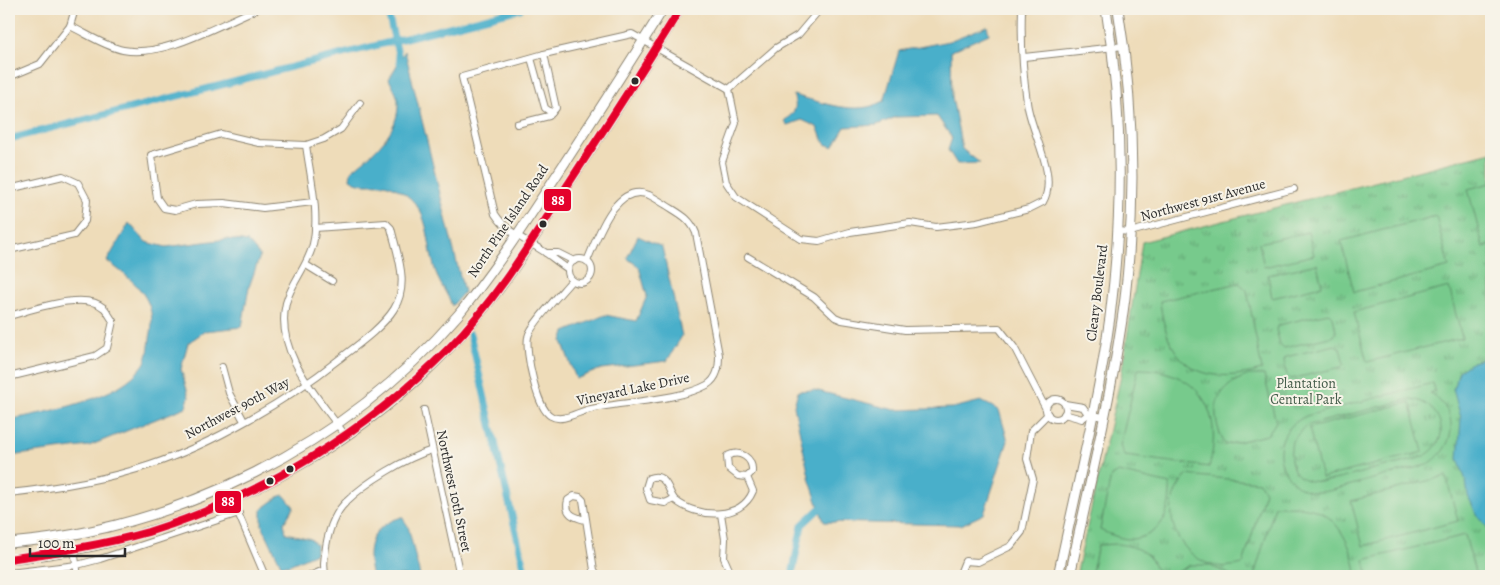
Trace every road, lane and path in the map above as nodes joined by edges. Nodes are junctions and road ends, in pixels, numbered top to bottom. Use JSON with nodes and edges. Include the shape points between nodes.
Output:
{"nodes":[{"id":1,"x":75,"y":9,"type":"edge"},
{"id":2,"x":256,"y":9,"type":"edge"},
{"id":3,"x":663,"y":9,"type":"edge"},
{"id":4,"x":680,"y":9,"type":"edge"},
{"id":5,"x":820,"y":9,"type":"edge"},
{"id":6,"x":1022,"y":9,"type":"edge"},
{"id":7,"x":1106,"y":9,"type":"edge"},
{"id":8,"x":1118,"y":9,"type":"edge"},
{"id":9,"x":70,"y":26,"type":"junction"},
{"id":10,"x":644,"y":41,"type":"junction"},
{"id":11,"x":1124,"y":46,"type":"junction"},
{"id":12,"x":656,"y":48,"type":"junction"},
{"id":13,"x":1112,"y":48,"type":"junction"},
{"id":14,"x":544,"y":54,"type":"junction"},
{"id":15,"x":1024,"y":57,"type":"junction"},
{"id":16,"x":531,"y":58,"type":"junction"},
{"id":17,"x":9,"y":77,"type":"edge"},
{"id":18,"x":730,"y":89,"type":"junction"},
{"id":19,"x":360,"y":103,"type":"dead end"},
{"id":20,"x":552,"y":113,"type":"junction"},
{"id":21,"x":518,"y":124,"type":"dead end"},
{"id":22,"x":306,"y":145,"type":"junction"},
{"id":23,"x":9,"y":189,"type":"edge"},
{"id":24,"x":1294,"y":189,"type":"dead end"},
{"id":25,"x":313,"y":202,"type":"junction"},
{"id":26,"x":315,"y":228,"type":"junction"},
{"id":27,"x":1118,"y":231,"type":"junction"},
{"id":28,"x":1130,"y":232,"type":"junction"},
{"id":29,"x":517,"y":237,"type":"junction"},
{"id":30,"x":529,"y":245,"type":"junction"},
{"id":31,"x":9,"y":250,"type":"edge"},
{"id":32,"x":546,"y":253,"type":"junction"},
{"id":33,"x":748,"y":256,"type":"dead end"},
{"id":34,"x":574,"y":261,"type":"junction"},
{"id":35,"x":587,"y":261,"type":"junction"},
{"id":36,"x":306,"y":265,"type":"junction"},
{"id":37,"x":568,"y":269,"type":"junction"},
{"id":38,"x":572,"y":280,"type":"junction"},
{"id":39,"x":332,"y":281,"type":"dead end"},
{"id":40,"x":9,"y":316,"type":"edge"},
{"id":41,"x":222,"y":367,"type":"dead end"},
{"id":42,"x":9,"y":377,"type":"edge"},
{"id":43,"x":308,"y":384,"type":"junction"},
{"id":44,"x":1039,"y":392,"type":"junction"},
{"id":45,"x":1054,"y":400,"type":"junction"},
{"id":46,"x":1065,"y":404,"type":"junction"},
{"id":47,"x":424,"y":410,"type":"dead end"},
{"id":48,"x":1047,"y":411,"type":"junction"},
{"id":49,"x":1064,"y":414,"type":"junction"},
{"id":50,"x":1090,"y":414,"type":"junction"},
{"id":51,"x":1103,"y":417,"type":"junction"},
{"id":52,"x":244,"y":421,"type":"junction"},
{"id":53,"x":336,"y":423,"type":"junction"},
{"id":54,"x":345,"y":435,"type":"junction"},
{"id":55,"x":432,"y":450,"type":"junction"},
{"id":56,"x":747,"y":477,"type":"junction"},
{"id":57,"x":227,"y":487,"type":"junction"},
{"id":58,"x":9,"y":493,"type":"edge"},
{"id":59,"x":674,"y":499,"type":"junction"},
{"id":60,"x":234,"y":500,"type":"junction"},
{"id":61,"x":239,"y":513,"type":"junction"},
{"id":62,"x":721,"y":514,"type":"junction"},
{"id":63,"x":585,"y":520,"type":"dead end"},
{"id":64,"x":9,"y":543,"type":"edge"},
{"id":65,"x":74,"y":550,"type":"junction"},
{"id":66,"x":9,"y":559,"type":"edge"},
{"id":67,"x":77,"y":565,"type":"junction"},
{"id":68,"x":9,"y":573,"type":"edge"},
{"id":69,"x":325,"y":573,"type":"edge"},
{"id":70,"x":78,"y":576,"type":"edge"},
{"id":71,"x":265,"y":576,"type":"edge"},
{"id":72,"x":310,"y":576,"type":"edge"},
{"id":73,"x":460,"y":576,"type":"edge"},
{"id":74,"x":598,"y":576,"type":"edge"},
{"id":75,"x":732,"y":576,"type":"edge"},
{"id":76,"x":959,"y":576,"type":"edge"},
{"id":77,"x":1058,"y":576,"type":"edge"},
{"id":78,"x":1070,"y":576,"type":"edge"}],
"edges":[{"from":1,"to":9,"type":"street"},
{"from":2,"to":9,"type":"street","via":[[200,36],[132,51],[107,45]]},
{"from":3,"to":10,"type":"main road","name":"North Pine Island Road"},
{"from":4,"to":12,"type":"main road"},
{"from":5,"to":18,"type":"street","via":[[798,35],[776,48]]},
{"from":6,"to":15,"type":"street"},
{"from":7,"to":13,"type":"main road","name":"Cleary Boulevard"},
{"from":8,"to":11,"type":"main road","name":"Cleary Boulevard"},
{"from":9,"to":17,"type":"street","via":[[40,64]]},
{"from":10,"to":12,"type":"street"},
{"from":10,"to":14,"type":"street","via":[[632,34],[618,35]]},
{"from":10,"to":29,"type":"main road","name":"North Pine Island Road"},
{"from":11,"to":13,"type":"street"},
{"from":11,"to":28,"type":"main road","name":"Cleary Boulevard","via":[[1132,158]]},
{"from":12,"to":18,"type":"street"},
{"from":12,"to":30,"type":"main road"},
{"from":13,"to":15,"type":"street"},
{"from":13,"to":27,"type":"main road","name":"Cleary Boulevard","via":[[1120,147]]},
{"from":14,"to":16,"type":"street"},
{"from":14,"to":20,"type":"street","via":[[556,108]]},
{"from":15,"to":18,"type":"street","via":[[1029,118],[1045,162],[1048,188],[1043,202],[977,222],[936,227],[910,223],[850,232],[819,241],[801,240],[736,196],[726,182],[722,162],[736,123]]},
{"from":16,"to":20,"type":"street","via":[[545,108]]},
{"from":16,"to":29,"type":"street","via":[[462,78],[495,214],[501,224]]},
{"from":19,"to":22,"type":"street","via":[[340,129]]},
{"from":20,"to":21,"type":"street"},
{"from":22,"to":25,"type":"street"},
{"from":22,"to":25,"type":"street","via":[[259,143],[221,134],[151,155],[157,198],[164,208],[175,210],[196,204],[224,203],[263,208]]},
{"from":23,"to":31,"type":"street","via":[[63,176],[78,183],[87,200],[85,221],[74,235]]},
{"from":24,"to":28,"type":"street","name":"Northwest 91st Avenue"},
{"from":25,"to":26,"type":"street"},
{"from":26,"to":36,"type":"street"},
{"from":26,"to":43,"type":"street","name":"Northwest 90th Way","via":[[386,223],[392,228],[403,280],[394,309],[365,339]]},
{"from":27,"to":28,"type":"street","name":"Northwest 91st Avenue"},
{"from":27,"to":50,"type":"main road","name":"Cleary Boulevard","via":[[1110,319]]},
{"from":28,"to":51,"type":"main road","name":"Cleary Boulevard","via":[[1121,327]]},
{"from":29,"to":30,"type":"street"},
{"from":29,"to":53,"type":"main road","name":"North Pine Island Road","via":[[462,309],[416,359]]},
{"from":30,"to":32,"type":"street"},
{"from":30,"to":54,"type":"main road","via":[[496,293],[428,368]]},
{"from":32,"to":34,"type":"street","via":[[558,253]]},
{"from":32,"to":37,"type":"street"},
{"from":33,"to":44,"type":"street","via":[[842,320],[905,330],[999,328],[1014,347]]},
{"from":34,"to":35,"type":"street"},
{"from":34,"to":37,"type":"street"},
{"from":35,"to":38,"type":"street","via":[[592,267],[590,278],[584,283]]},
{"from":35,"to":38,"type":"street","name":"Vineyard Lake Drive","via":[[612,209],[632,194],[648,194],[691,220],[719,355],[718,373],[708,384],[682,393],[590,409],[560,419],[550,416],[542,406],[533,380],[528,337]]},
{"from":36,"to":39,"type":"street"},
{"from":36,"to":43,"type":"street","via":[[297,275],[286,303],[285,324],[288,349]]},
{"from":37,"to":38,"type":"street"},
{"from":40,"to":42,"type":"street","via":[[74,300],[92,302],[104,308],[113,321],[107,348],[95,356]]},
{"from":41,"to":52,"type":"street","via":[[229,393]]},
{"from":43,"to":52,"type":"street","name":"Northwest 90th Way"},
{"from":43,"to":53,"type":"street"},
{"from":44,"to":45,"type":"street"},
{"from":44,"to":48,"type":"street"},
{"from":45,"to":46,"type":"street"},
{"from":45,"to":48,"type":"street","via":[[1048,403]]},
{"from":46,"to":49,"type":"street"},
{"from":46,"to":50,"type":"street","via":[[1083,407]]},
{"from":47,"to":55,"type":"street","name":"Northwest 10th Street"},
{"from":48,"to":49,"type":"street","via":[[1057,419]]},
{"from":48,"to":76,"type":"street","via":[[1031,431],[1027,459],[1033,479],[1022,532],[1011,546],[978,562],[965,561]]},
{"from":49,"to":50,"type":"street","via":[[1082,419]]},
{"from":50,"to":51,"type":"street"},
{"from":50,"to":77,"type":"main road","name":"Cleary Boulevard"},
{"from":51,"to":78,"type":"main road","name":"Cleary Boulevard"},
{"from":52,"to":58,"type":"street","name":"Northwest 90th Way","via":[[212,439],[150,465],[99,479]]},
{"from":53,"to":54,"type":"street"},
{"from":53,"to":57,"type":"main road","name":"North Pine Island Road","via":[[270,465]]},
{"from":54,"to":60,"type":"main road"},
{"from":55,"to":69,"type":"street","via":[[404,460],[347,502],[334,519],[326,545]]},
{"from":55,"to":73,"type":"street","name":"Northwest 10th Street"},
{"from":56,"to":56,"type":"street","via":[[753,465],[749,459],[741,454],[727,456],[728,468],[738,476]]},
{"from":56,"to":62,"type":"street","via":[[753,491],[750,499]]},
{"from":57,"to":60,"type":"street"},
{"from":57,"to":64,"type":"main road","name":"North Pine Island Road","via":[[126,523]]},
{"from":59,"to":59,"type":"street","via":[[663,480],[649,478],[646,488],[650,500],[665,503]]},
{"from":59,"to":62,"type":"street","via":[[698,512]]},
{"from":60,"to":61,"type":"street"},
{"from":60,"to":65,"type":"main road","via":[[138,535]]},
{"from":61,"to":67,"type":"street","via":[[127,552]]},
{"from":61,"to":71,"type":"street"},
{"from":62,"to":75,"type":"street","via":[[724,558]]},
{"from":63,"to":74,"type":"street","via":[[594,570]]},
{"from":65,"to":66,"type":"main road"},
{"from":65,"to":67,"type":"street"},
{"from":67,"to":68,"type":"street"},
{"from":67,"to":70,"type":"street"},
{"from":69,"to":72,"type":"street"}]}
